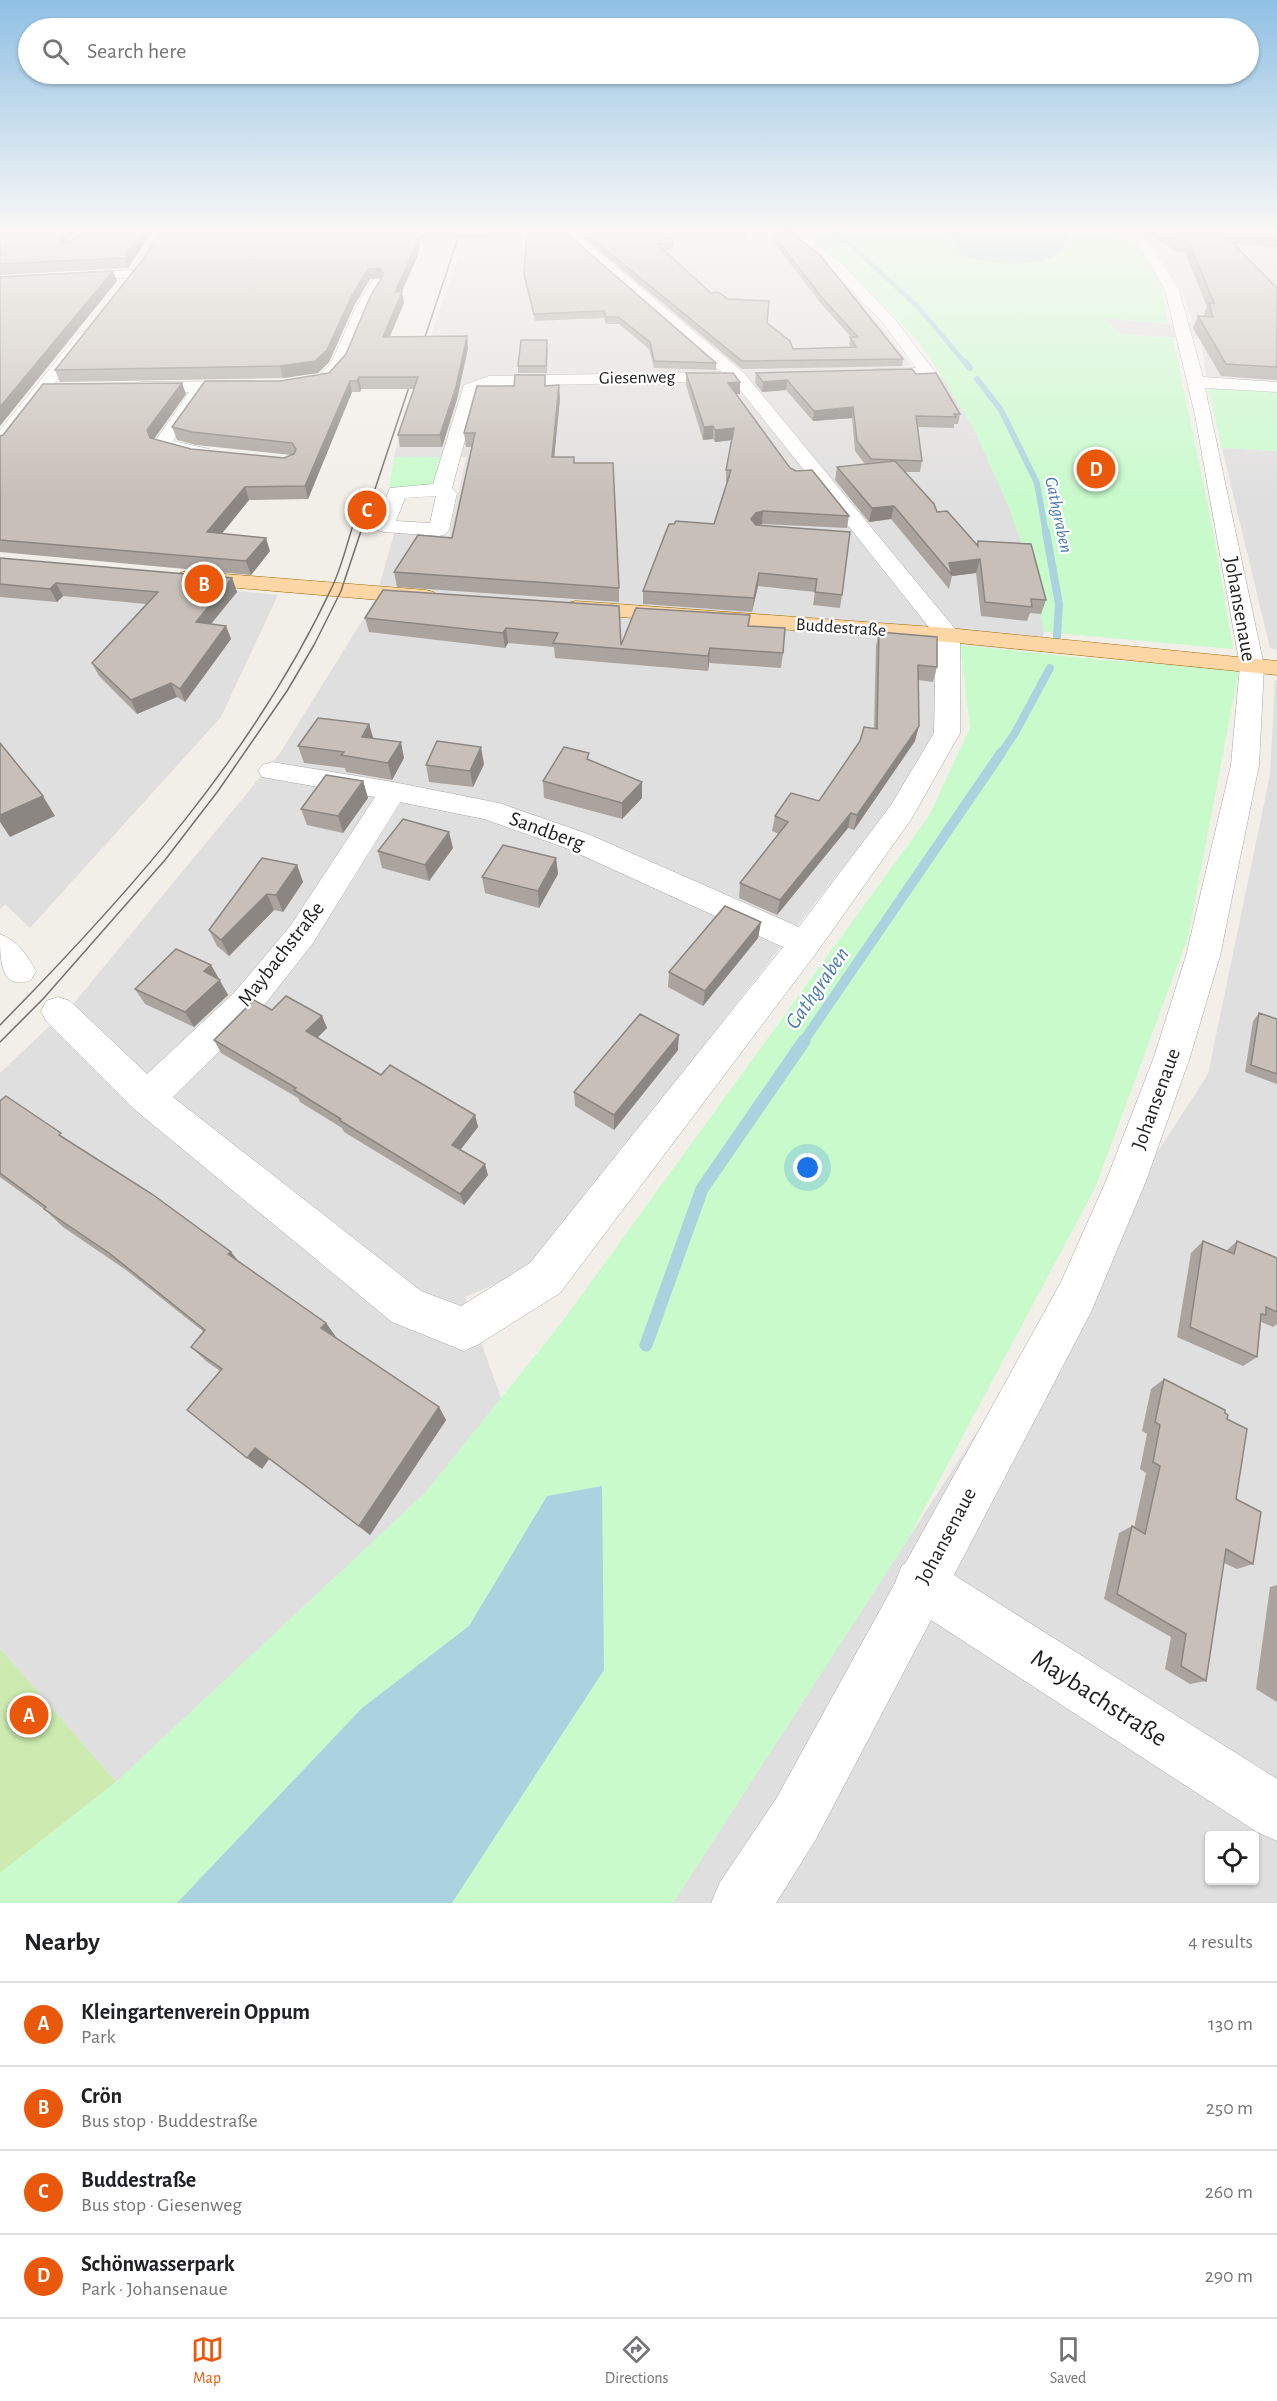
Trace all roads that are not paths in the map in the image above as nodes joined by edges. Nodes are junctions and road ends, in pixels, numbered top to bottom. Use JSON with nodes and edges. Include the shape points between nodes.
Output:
{"nodes":[{"id":1,"x":357,"y":321,"type":"edge"},
{"id":2,"x":671,"y":321,"type":"edge"},
{"id":3,"x":889,"y":321,"type":"edge"},
{"id":4,"x":1180,"y":321,"type":"edge"},
{"id":5,"x":90,"y":328,"type":"edge"},
{"id":6,"x":857,"y":375,"type":"edge"},
{"id":7,"x":762,"y":376,"type":"edge"},
{"id":8,"x":738,"y":377,"type":"junction"},
{"id":9,"x":1196,"y":382,"type":"junction"},
{"id":10,"x":260,"y":385,"type":"edge"},
{"id":11,"x":283,"y":385,"type":"edge"},
{"id":12,"x":202,"y":386,"type":"junction"},
{"id":13,"x":1277,"y":387,"type":"edge"},
{"id":14,"x":65,"y":388,"type":"edge"},
{"id":15,"x":122,"y":388,"type":"edge"},
{"id":16,"x":42,"y":389,"type":"junction"},
{"id":17,"x":0,"y":442,"type":"edge"},
{"id":18,"x":224,"y":455,"type":"edge"},
{"id":19,"x":441,"y":490,"type":"dead end"},
{"id":20,"x":845,"y":537,"type":"edge"},
{"id":21,"x":869,"y":538,"type":"junction"},
{"id":22,"x":163,"y":575,"type":"edge"},
{"id":23,"x":452,"y":599,"type":"edge"},
{"id":24,"x":558,"y":607,"type":"edge"},
{"id":25,"x":948,"y":635,"type":"junction"},
{"id":26,"x":1264,"y":667,"type":"edge"},
{"id":27,"x":272,"y":771,"type":"dead end"},
{"id":28,"x":393,"y":790,"type":"junction"},
{"id":29,"x":805,"y":944,"type":"junction"},
{"id":30,"x":58,"y":1011,"type":"dead end"},
{"id":31,"x":147,"y":1098,"type":"junction"},
{"id":32,"x":920,"y":1583,"type":"junction"},
{"id":33,"x":1277,"y":1812,"type":"edge"},
{"id":34,"x":741,"y":1903,"type":"edge"}],
"edges":[{"from":1,"to":11,"type":"street","via":[[338,365],[324,379]]},
{"from":2,"to":8,"type":"street"},
{"from":3,"to":6,"type":"street","via":[[928,373]]},
{"from":4,"to":9,"type":"street","name":"Johansenaue"},
{"from":5,"to":16,"type":"street"},
{"from":7,"to":8,"type":"street","name":"Giesenweg"},
{"from":8,"to":19,"type":"street","name":"Giesenweg","via":[[489,381],[470,389]]},
{"from":8,"to":21,"type":"street"},
{"from":9,"to":13,"type":"street"},
{"from":9,"to":26,"type":"street","name":"Johansenaue"},
{"from":10,"to":12,"type":"street"},
{"from":12,"to":15,"type":"street"},
{"from":12,"to":18,"type":"street","via":[[162,444],[195,453]]},
{"from":14,"to":16,"type":"street"},
{"from":16,"to":17,"type":"street"},
{"from":20,"to":21,"type":"street"},
{"from":21,"to":25,"type":"street"},
{"from":22,"to":23,"type":"main road"},
{"from":24,"to":25,"type":"main road","name":"Buddestraße"},
{"from":25,"to":26,"type":"main road","name":"Buddestraße"},
{"from":25,"to":29,"type":"street","via":[[947,733],[902,811]]},
{"from":26,"to":32,"type":"street","name":"Johansenaue","via":[[1203,956],[1172,1057],[1126,1180],[1076,1297]]},
{"from":27,"to":28,"type":"street","name":"Sandberg"},
{"from":28,"to":29,"type":"street","name":"Sandberg","via":[[489,810],[577,840]]},
{"from":28,"to":31,"type":"street","name":"Maybachstraße","via":[[302,934],[246,1003]]},
{"from":29,"to":31,"type":"street","via":[[545,1278],[464,1329],[407,1307]]},
{"from":30,"to":31,"type":"street"},
{"from":32,"to":33,"type":"street","name":"Maybachstraße"},
{"from":32,"to":34,"type":"street","name":"Johansenaue","via":[[796,1820]]}]}
